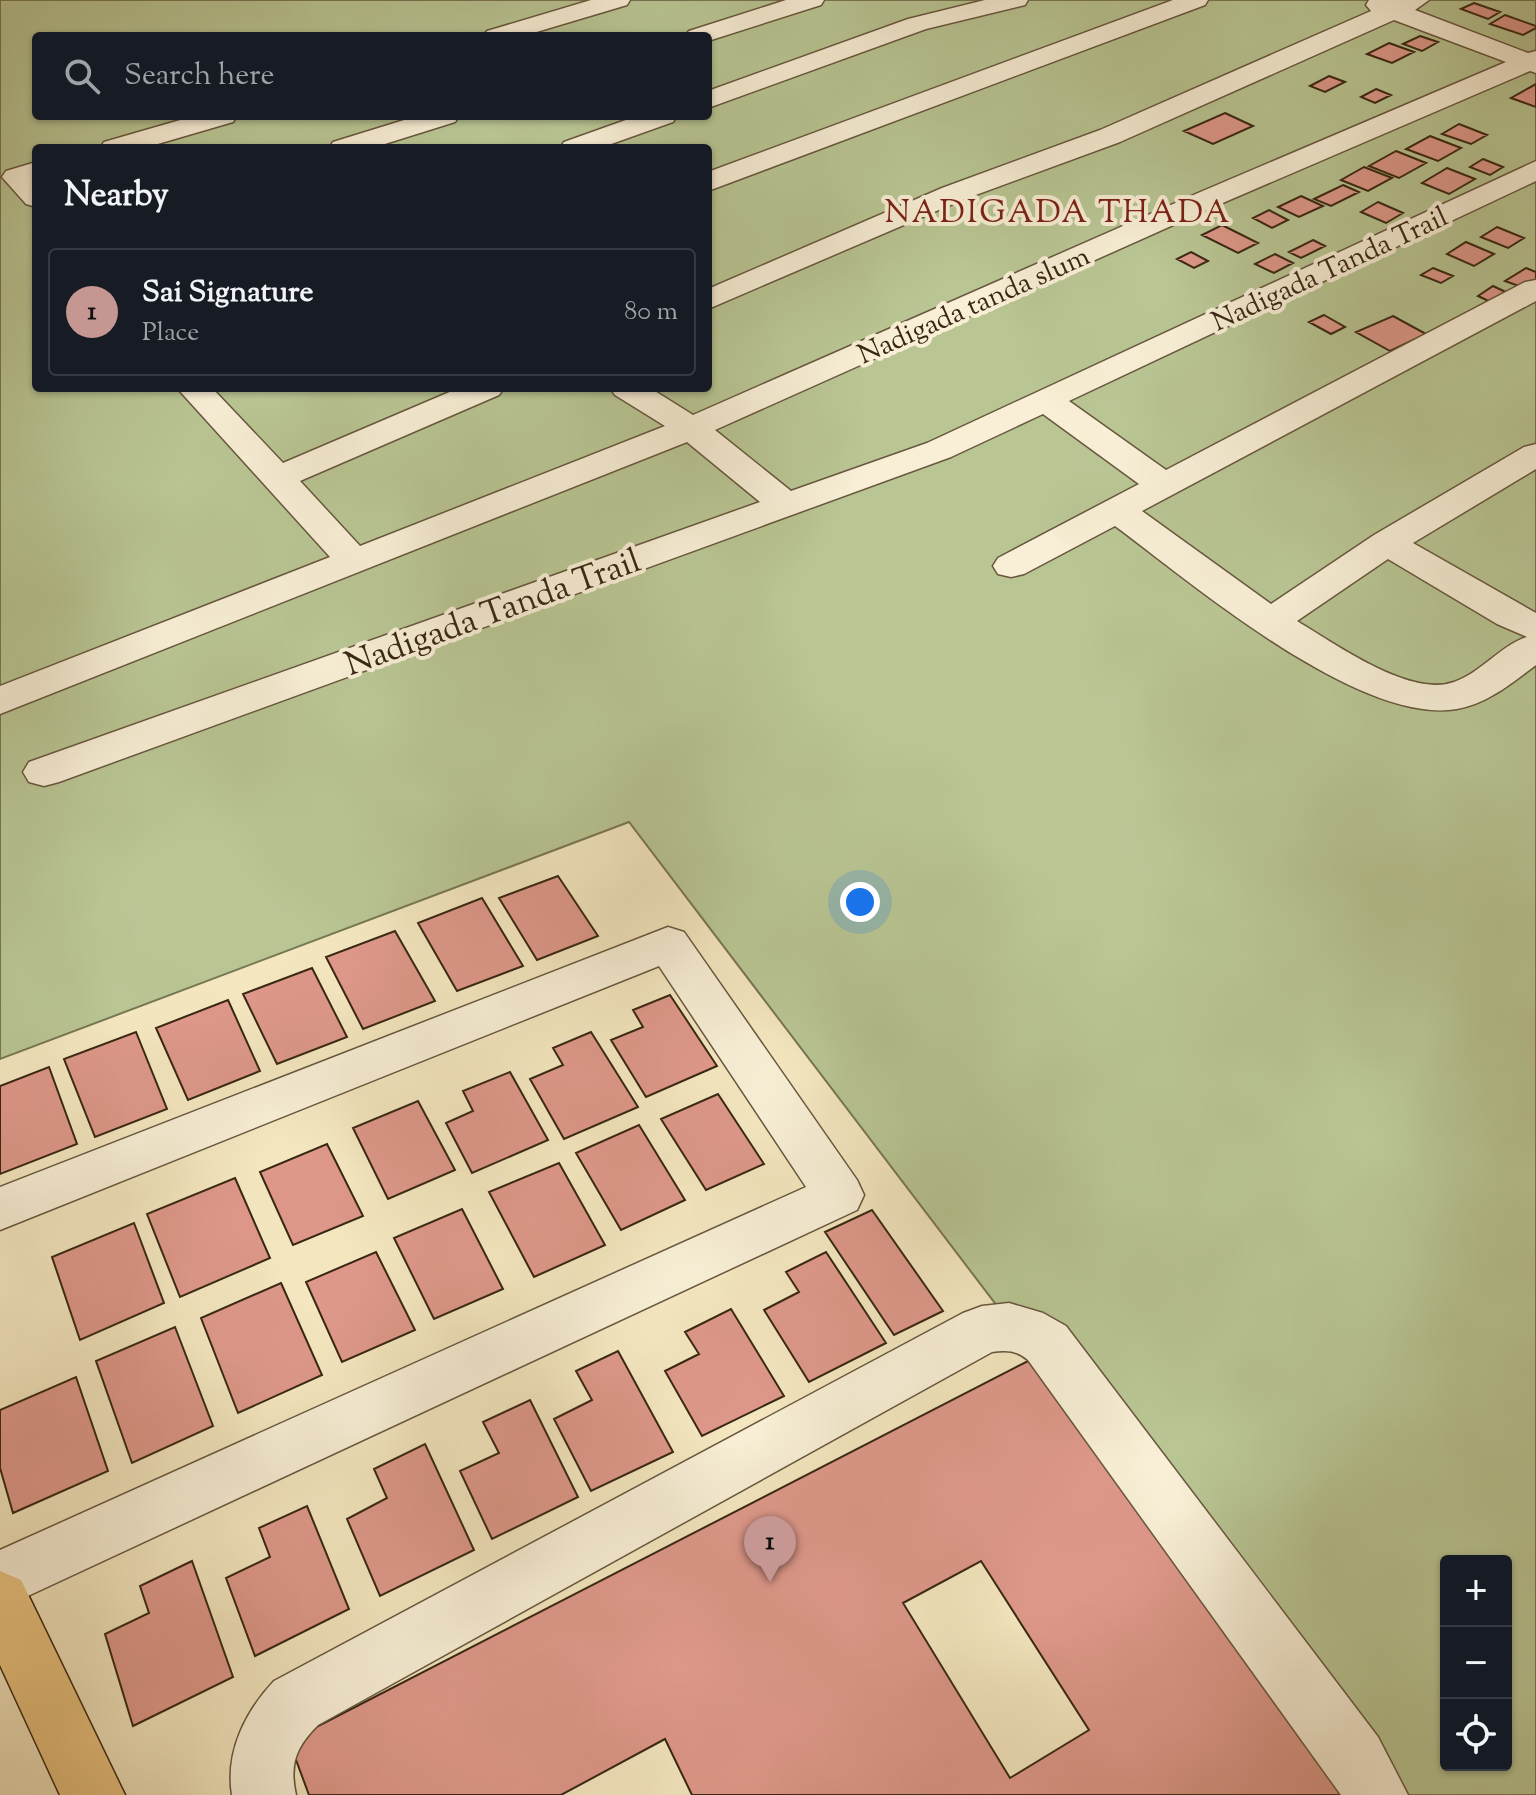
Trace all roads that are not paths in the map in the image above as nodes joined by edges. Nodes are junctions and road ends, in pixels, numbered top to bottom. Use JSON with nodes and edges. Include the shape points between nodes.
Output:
{"nodes":[{"id":1,"x":618,"y":0,"type":"edge"},
{"id":2,"x":812,"y":0,"type":"edge"},
{"id":3,"x":1016,"y":0,"type":"edge"},
{"id":4,"x":1196,"y":0,"type":"edge"},
{"id":5,"x":1365,"y":0,"type":"edge"},
{"id":6,"x":1406,"y":6,"type":"edge"},
{"id":7,"x":510,"y":32,"type":"edge"},
{"id":8,"x":711,"y":32,"type":"edge"},
{"id":9,"x":1534,"y":62,"type":"edge"},
{"id":10,"x":712,"y":99,"type":"edge"},
{"id":11,"x":209,"y":120,"type":"edge"},
{"id":12,"x":432,"y":120,"type":"edge"},
{"id":13,"x":652,"y":120,"type":"edge"},
{"id":14,"x":128,"y":144,"type":"edge"},
{"id":15,"x":356,"y":144,"type":"edge"},
{"id":16,"x":585,"y":144,"type":"edge"},
{"id":17,"x":1536,"y":170,"type":"edge"},
{"id":18,"x":32,"y":172,"type":"edge"},
{"id":19,"x":712,"y":181,"type":"edge"},
{"id":20,"x":32,"y":194,"type":"edge"},
{"id":21,"x":1536,"y":289,"type":"edge"},
{"id":22,"x":712,"y":298,"type":"edge"},
{"id":23,"x":198,"y":392,"type":"edge"},
{"id":24,"x":478,"y":392,"type":"edge"},
{"id":25,"x":633,"y":392,"type":"edge"},
{"id":26,"x":1047,"y":401,"type":"junction"},
{"id":27,"x":691,"y":428,"type":"junction"},
{"id":28,"x":1536,"y":454,"type":"edge"},
{"id":29,"x":278,"y":478,"type":"junction"},
{"id":30,"x":1162,"y":484,"type":"junction"},
{"id":31,"x":786,"y":505,"type":"junction"},
{"id":32,"x":1115,"y":509,"type":"junction"},
{"id":33,"x":1387,"y":543,"type":"junction"},
{"id":34,"x":354,"y":561,"type":"junction"},
{"id":35,"x":1011,"y":566,"type":"dead end"},
{"id":36,"x":1270,"y":622,"type":"junction"},
{"id":37,"x":1536,"y":627,"type":"edge"},
{"id":38,"x":1536,"y":647,"type":"edge"},
{"id":39,"x":0,"y":701,"type":"edge"},
{"id":40,"x":44,"y":772,"type":"dead end"},
{"id":41,"x":0,"y":1209,"type":"edge"},
{"id":42,"x":0,"y":1580,"type":"edge"},
{"id":43,"x":0,"y":1600,"type":"edge"},
{"id":44,"x":93,"y":1795,"type":"edge"},
{"id":45,"x":264,"y":1795,"type":"edge"},
{"id":46,"x":1376,"y":1795,"type":"edge"}],
"edges":[{"from":1,"to":7,"type":"street"},
{"from":2,"to":8,"type":"street"},
{"from":3,"to":10,"type":"street","via":[[917,24]]},
{"from":4,"to":19,"type":"street"},
{"from":5,"to":6,"type":"street"},
{"from":6,"to":9,"type":"street"},
{"from":6,"to":22,"type":"street","via":[[1110,136],[952,194]]},
{"from":9,"to":27,"type":"street","name":"Nadigada tanda slum","via":[[1208,199]]},
{"from":11,"to":14,"type":"street"},
{"from":12,"to":15,"type":"street"},
{"from":13,"to":16,"type":"street"},
{"from":17,"to":26,"type":"street","name":"Nadigada Tanda Trail"},
{"from":18,"to":20,"type":"street","via":[[16,177]]},
{"from":21,"to":30,"type":"street"},
{"from":23,"to":29,"type":"street"},
{"from":24,"to":29,"type":"street"},
{"from":25,"to":27,"type":"street"},
{"from":26,"to":30,"type":"street"},
{"from":26,"to":31,"type":"street","name":"Nadigada Tanda Trail","via":[[939,450]]},
{"from":27,"to":31,"type":"street"},
{"from":27,"to":34,"type":"street","name":"Nadigada tanda slum"},
{"from":28,"to":33,"type":"street"},
{"from":29,"to":34,"type":"street"},
{"from":30,"to":32,"type":"street"},
{"from":31,"to":40,"type":"street","name":"Nadigada Tanda Trail"},
{"from":32,"to":35,"type":"street"},
{"from":32,"to":36,"type":"street"},
{"from":33,"to":36,"type":"street"},
{"from":33,"to":37,"type":"street"},
{"from":34,"to":39,"type":"street","name":"Nadigada tanda slum"},
{"from":36,"to":38,"type":"street","via":[[1383,684],[1422,696],[1459,696]]},
{"from":41,"to":42,"type":"street","via":[[668,944],[839,1195]]},
{"from":43,"to":44,"type":"main road"},
{"from":45,"to":46,"type":"street","via":[[263,1748],[275,1723],[296,1703],[982,1330],[1000,1326],[1033,1331],[1047,1343],[1356,1759]]}]}
